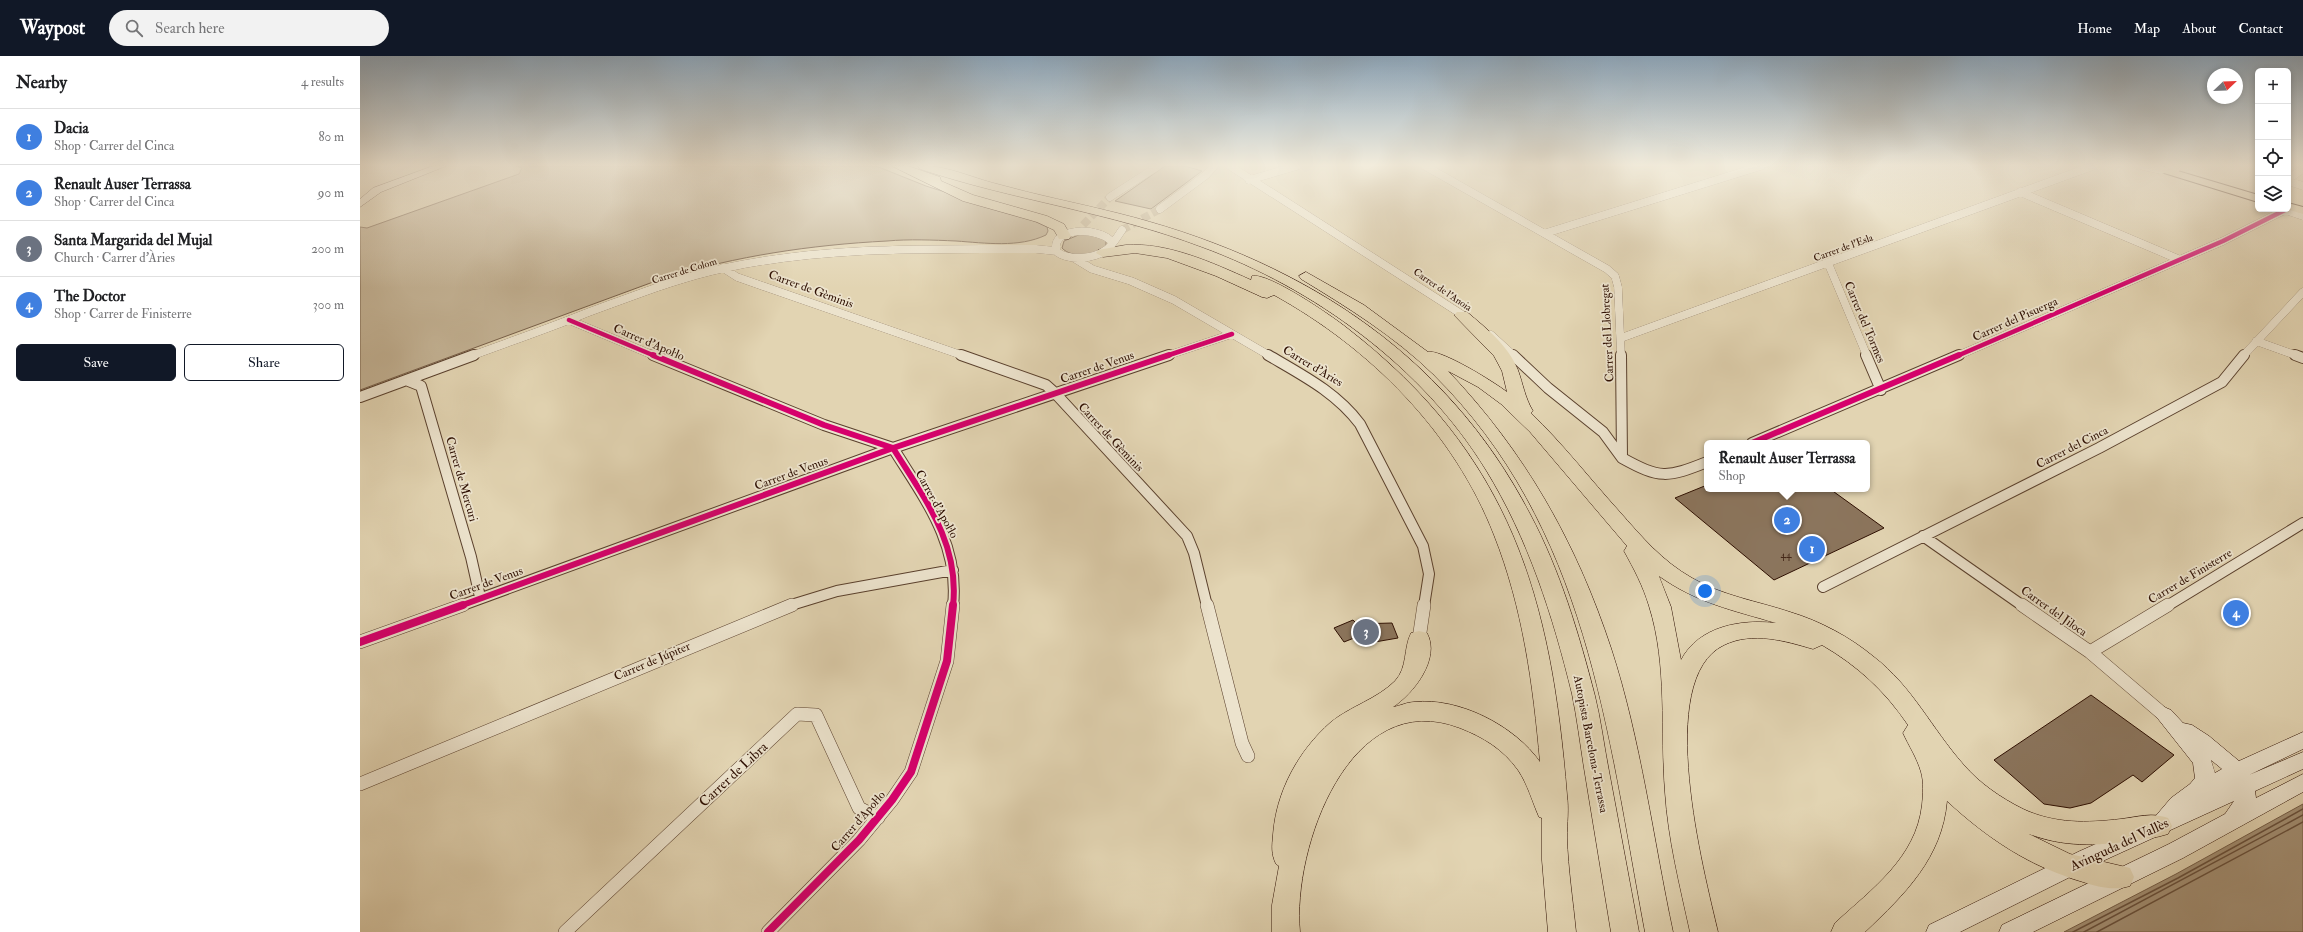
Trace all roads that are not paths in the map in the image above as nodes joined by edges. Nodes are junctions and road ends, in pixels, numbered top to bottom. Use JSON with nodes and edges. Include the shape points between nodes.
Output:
{"nodes":[{"id":1,"x":999,"y":207,"type":"edge"},
{"id":2,"x":1038,"y":207,"type":"edge"},
{"id":3,"x":1077,"y":207,"type":"edge"},
{"id":4,"x":1116,"y":207,"type":"edge"},
{"id":5,"x":1163,"y":207,"type":"edge"},
{"id":6,"x":1293,"y":207,"type":"edge"},
{"id":7,"x":1499,"y":207,"type":"edge"},
{"id":8,"x":1630,"y":207,"type":"edge"},
{"id":9,"x":1980,"y":207,"type":"edge"},
{"id":10,"x":2055,"y":207,"type":"edge"},
{"id":11,"x":2291,"y":208,"type":"edge"},
{"id":12,"x":1160,"y":209,"type":"tunnel mouth"},
{"id":13,"x":2279,"y":212,"type":"edge"},
{"id":14,"x":2303,"y":212,"type":"edge"},
{"id":15,"x":1084,"y":225,"type":"tunnel mouth"},
{"id":16,"x":1122,"y":230,"type":"tunnel mouth"},
{"id":17,"x":1076,"y":232,"type":"junction"},
{"id":18,"x":1546,"y":233,"type":"junction"},
{"id":19,"x":1062,"y":237,"type":"junction"},
{"id":20,"x":1030,"y":248,"type":"junction"},
{"id":21,"x":1104,"y":250,"type":"junction"},
{"id":22,"x":1056,"y":251,"type":"junction"},
{"id":23,"x":1074,"y":258,"type":"junction"},
{"id":24,"x":2178,"y":259,"type":"junction"},
{"id":25,"x":1828,"y":263,"type":"junction"},
{"id":26,"x":723,"y":268,"type":"junction"},
{"id":27,"x":1101,"y":271,"type":"junction"},
{"id":28,"x":2303,"y":292,"type":"edge"},
{"id":29,"x":1462,"y":315,"type":"junction"},
{"id":30,"x":569,"y":320,"type":"junction"},
{"id":31,"x":1232,"y":334,"type":"junction"},
{"id":32,"x":1396,"y":335,"type":"junction"},
{"id":33,"x":1621,"y":338,"type":"junction"},
{"id":34,"x":2256,"y":341,"type":"junction"},
{"id":35,"x":2303,"y":358,"type":"edge"},
{"id":36,"x":406,"y":380,"type":"junction"},
{"id":37,"x":1881,"y":390,"type":"junction"},
{"id":38,"x":1055,"y":393,"type":"junction"},
{"id":39,"x":360,"y":397,"type":"edge"},
{"id":40,"x":1431,"y":415,"type":"junction"},
{"id":41,"x":1536,"y":428,"type":"junction"},
{"id":42,"x":1759,"y":440,"type":"edge"},
{"id":43,"x":893,"y":448,"type":"junction"},
{"id":44,"x":1622,"y":458,"type":"junction"},
{"id":45,"x":1704,"y":463,"type":"edge"},
{"id":46,"x":1601,"y":504,"type":"junction"},
{"id":47,"x":2303,"y":523,"type":"edge"},
{"id":48,"x":1923,"y":536,"type":"junction"},
{"id":49,"x":954,"y":570,"type":"junction"},
{"id":50,"x":1824,"y":588,"type":"dead end"},
{"id":51,"x":480,"y":597,"type":"junction"},
{"id":52,"x":1419,"y":639,"type":"joint"},
{"id":53,"x":360,"y":642,"type":"edge"},
{"id":54,"x":2090,"y":652,"type":"junction"},
{"id":55,"x":2164,"y":715,"type":"junction"},
{"id":56,"x":1676,"y":735,"type":"junction"},
{"id":57,"x":2303,"y":740,"type":"edge"},
{"id":58,"x":1248,"y":756,"type":"dead end"},
{"id":59,"x":2201,"y":758,"type":"junction"},
{"id":60,"x":2303,"y":760,"type":"edge"},
{"id":61,"x":1932,"y":769,"type":"junction"},
{"id":62,"x":2236,"y":774,"type":"junction"},
{"id":63,"x":2303,"y":782,"type":"edge"},
{"id":64,"x":360,"y":784,"type":"edge"},
{"id":65,"x":2200,"y":789,"type":"junction"},
{"id":66,"x":878,"y":818,"type":"junction"},
{"id":67,"x":2232,"y":819,"type":"junction"},
{"id":68,"x":2158,"y":826,"type":"junction"},
{"id":69,"x":1554,"y":836,"type":"junction"},
{"id":70,"x":2068,"y":867,"type":"junction"},
{"id":71,"x":2121,"y":877,"type":"junction"},
{"id":72,"x":1286,"y":893,"type":"junction"},
{"id":73,"x":565,"y":932,"type":"edge"},
{"id":74,"x":768,"y":932,"type":"edge"},
{"id":75,"x":1286,"y":932,"type":"edge"},
{"id":76,"x":1562,"y":932,"type":"edge"},
{"id":77,"x":1625,"y":932,"type":"edge"},
{"id":78,"x":1659,"y":932,"type":"edge"},
{"id":79,"x":1704,"y":932,"type":"edge"},
{"id":80,"x":1845,"y":932,"type":"edge"},
{"id":81,"x":1938,"y":932,"type":"edge"},
{"id":82,"x":2010,"y":932,"type":"edge"}],
"edges":[{"from":1,"to":19,"type":"highway","via":[[1042,219],[1059,227]]},
{"from":2,"to":40,"type":"highway","via":[[1136,231],[1232,267],[1284,294],[1335,326],[1387,368]]},
{"from":3,"to":77,"type":"highway","name":"Autopista Barcelona-Terrassa","via":[[1142,223],[1209,245],[1259,266],[1313,295],[1367,331],[1401,359],[1440,397],[1480,447],[1507,490],[1539,556],[1558,608],[1584,696]]},
{"from":4,"to":32,"type":"highway","via":[[1219,237],[1301,273],[1363,311]]},
{"from":5,"to":12,"type":"street"},
{"from":6,"to":29,"type":"street","name":"Carrer de l'Anoia"},
{"from":7,"to":18,"type":"street","name":"Carrer del Llobregat"},
{"from":8,"to":18,"type":"street"},
{"from":9,"to":25,"type":"street","name":"Carrer de l'Esla"},
{"from":10,"to":24,"type":"street"},
{"from":11,"to":14,"type":"main road"},
{"from":13,"to":24,"type":"street","name":"Carrer del Pisuerga","via":[[2257,227]]},
{"from":15,"to":17,"type":"street"},
{"from":16,"to":21,"type":"street"},
{"from":17,"to":19,"type":"street","name":"Carrer de Colom"},
{"from":17,"to":21,"type":"street","via":[[1101,232],[1111,238]]},
{"from":18,"to":33,"type":"street","name":"Carrer del Llobregat","via":[[1615,276]]},
{"from":19,"to":20,"type":"street","name":"Carrer de Colom"},
{"from":19,"to":22,"type":"street","via":[[1056,243]]},
{"from":20,"to":22,"type":"street","name":"Carrer de Colom"},
{"from":20,"to":26,"type":"street","name":"Carrer de Colom","via":[[999,251],[912,248],[837,252]]},
{"from":21,"to":23,"type":"street"},
{"from":21,"to":27,"type":"street","via":[[1097,267]]},
{"from":21,"to":40,"type":"highway","via":[[1141,249],[1170,255],[1257,289],[1291,306],[1348,340]]},
{"from":22,"to":23,"type":"street","name":"Carrer de Colom"},
{"from":23,"to":27,"type":"street","name":"Carrer d'Àries","via":[[1092,270]]},
{"from":24,"to":37,"type":"street","name":"Carrer del Pisuerga"},
{"from":25,"to":33,"type":"street","name":"Carrer de l'Esla"},
{"from":25,"to":37,"type":"street","name":"Carrer del Tormes"},
{"from":26,"to":30,"type":"street","name":"Carrer de Colom","via":[[672,282]]},
{"from":26,"to":38,"type":"street","name":"Carrer de Gèminis","via":[[737,276],[803,300],[1019,375],[1046,386]]},
{"from":27,"to":31,"type":"street","name":"Carrer d'Àries","via":[[1162,294]]},
{"from":28,"to":34,"type":"street","name":"Carrer del Cinca"},
{"from":29,"to":41,"type":"highway","via":[[1490,340],[1505,359],[1516,398]]},
{"from":29,"to":44,"type":"street","name":"Carrer de l'Anoia","via":[[1486,330],[1548,388],[1603,432]]},
{"from":30,"to":36,"type":"street","name":"Carrer de Colom"},
{"from":30,"to":43,"type":"street","name":"Carrer d'Apol·lo","via":[[824,425]]},
{"from":31,"to":38,"type":"street","name":"Carrer de Venus"},
{"from":31,"to":52,"type":"street","name":"Carrer d'Àries","via":[[1339,397],[1360,424],[1423,546],[1428,574]]},
{"from":32,"to":41,"type":"highway","via":[[1496,390]]},
{"from":32,"to":78,"type":"highway","via":[[1439,371],[1487,424],[1528,485],[1563,552],[1585,604],[1612,693]]},
{"from":33,"to":44,"type":"street","name":"Carrer del Llobregat"},
{"from":34,"to":35,"type":"street"},
{"from":34,"to":48,"type":"street","name":"Carrer del Cinca","via":[[2222,382],[2099,448]]},
{"from":36,"to":39,"type":"street","name":"Carrer de Colom"},
{"from":36,"to":51,"type":"street","name":"Carrer de Mercuri","via":[[421,386],[471,557]]},
{"from":37,"to":42,"type":"street","name":"Carrer del Pisuerga"},
{"from":38,"to":43,"type":"street","name":"Carrer de Venus"},
{"from":38,"to":58,"type":"street","name":"Carrer de Gèminis","via":[[1104,449],[1188,536],[1242,743]]},
{"from":40,"to":69,"type":"highway","via":[[1456,448],[1490,504],[1503,533],[1527,603],[1548,722],[1555,799]]},
{"from":41,"to":46,"type":"highway"},
{"from":43,"to":49,"type":"street","name":"Carrer d'Apol·lo","via":[[935,517],[949,547]]},
{"from":43,"to":51,"type":"street","name":"Carrer de Venus"},
{"from":44,"to":45,"type":"street","via":[[1654,474],[1672,476]]},
{"from":46,"to":56,"type":"highway","via":[[1638,556],[1660,604],[1669,651]]},
{"from":46,"to":68,"type":"highway","via":[[1647,556],[1666,573],[1729,603],[1794,621],[1850,651],[1874,669],[1909,705],[1944,759],[1962,780],[2000,808],[2036,825],[2067,833]]},
{"from":47,"to":54,"type":"street","name":"Carrer de Finisterre"},
{"from":48,"to":50,"type":"street","name":"Carrer del Cinca"},
{"from":48,"to":54,"type":"street","name":"Carrer del Jiloca"},
{"from":49,"to":64,"type":"street","name":"Carrer de Júpiter","via":[[838,591],[780,608]]},
{"from":49,"to":66,"type":"street","name":"Carrer d'Apol·lo","via":[[955,606],[948,661],[911,772]]},
{"from":51,"to":53,"type":"street","name":"Carrer de Venus"},
{"from":52,"to":72,"type":"highway","via":[[1415,665],[1408,682],[1395,694],[1342,728],[1320,752],[1297,786],[1288,812],[1284,864]]},
{"from":54,"to":55,"type":"street","name":"Carrer del Jiloca"},
{"from":55,"to":59,"type":"main road"},
{"from":55,"to":62,"type":"main road"},
{"from":56,"to":61,"type":"highway","via":[[1682,689],[1691,664],[1700,652],[1718,638],[1733,632],[1775,631],[1796,635],[1819,644],[1862,672],[1902,714],[1925,751]]},
{"from":56,"to":79,"type":"highway","via":[[1678,792],[1688,860]]},
{"from":57,"to":62,"type":"main road"},
{"from":59,"to":62,"type":"main road"},
{"from":59,"to":65,"type":"main road","via":[[2208,772]]},
{"from":60,"to":62,"type":"main road","name":"Avinguda del Vallès"},
{"from":61,"to":70,"type":"highway","via":[[1984,818],[2025,845]]},
{"from":61,"to":80,"type":"highway","via":[[1935,814],[1926,844],[1905,875]]},
{"from":62,"to":65,"type":"main road"},
{"from":62,"to":67,"type":"main road","via":[[2246,798]]},
{"from":62,"to":68,"type":"main road","name":"Avinguda del Vallès"},
{"from":63,"to":67,"type":"main road"},
{"from":65,"to":68,"type":"main road","via":[[2183,800]]},
{"from":66,"to":73,"type":"street","name":"Carrer de Libra","via":[[859,808],[816,715],[797,714]]},
{"from":66,"to":74,"type":"street","name":"Carrer d'Apol·lo"},
{"from":67,"to":71,"type":"main road","via":[[2176,851]]},
{"from":68,"to":70,"type":"main road","name":"Avinguda del Vallès"},
{"from":69,"to":72,"type":"highway","via":[[1538,779],[1512,745],[1496,733],[1465,718],[1435,712],[1406,712],[1382,720],[1363,732],[1334,762],[1308,810],[1298,839]]},
{"from":69,"to":76,"type":"highway"},
{"from":70,"to":71,"type":"highway","via":[[2097,875]]},
{"from":70,"to":81,"type":"main road","name":"Avinguda del Vallès"},
{"from":71,"to":82,"type":"main road"},
{"from":72,"to":75,"type":"highway"}]}
